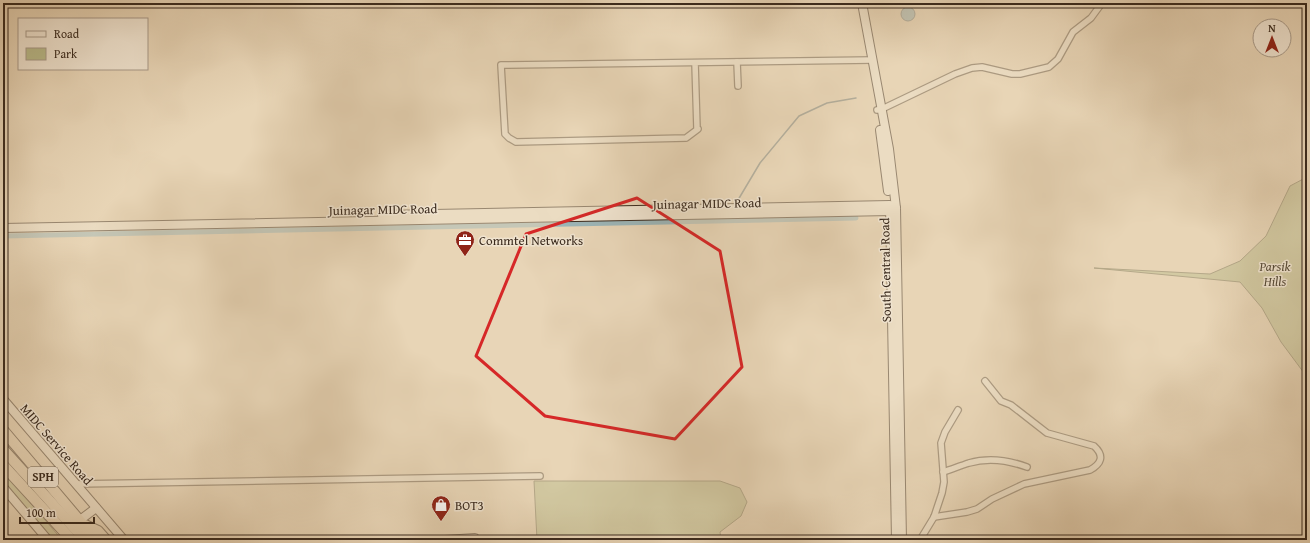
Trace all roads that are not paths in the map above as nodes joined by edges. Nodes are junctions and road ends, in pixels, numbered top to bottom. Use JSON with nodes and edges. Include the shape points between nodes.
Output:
{"nodes":[{"id":1,"x":857,"y":3,"type":"edge"},
{"id":2,"x":862,"y":3,"type":"edge"},
{"id":3,"x":1102,"y":3,"type":"edge"},
{"id":4,"x":870,"y":60,"type":"junction"},
{"id":5,"x":737,"y":62,"type":"junction"},
{"id":6,"x":695,"y":63,"type":"junction"},
{"id":7,"x":738,"y":86,"type":"dead end"},
{"id":8,"x":879,"y":109,"type":"junction"},
{"id":9,"x":892,"y":208,"type":"junction"},
{"id":10,"x":382,"y":215,"type":"dead end"},
{"id":11,"x":443,"y":217,"type":"junction"},
{"id":12,"x":3,"y":228,"type":"edge"},
{"id":13,"x":985,"y":381,"type":"dead end"},
{"id":14,"x":3,"y":399,"type":"edge"},
{"id":15,"x":958,"y":410,"type":"dead end"},
{"id":16,"x":3,"y":430,"type":"edge"},
{"id":17,"x":3,"y":449,"type":"edge"},
{"id":18,"x":3,"y":465,"type":"edge"},
{"id":19,"x":1027,"y":467,"type":"dead end"},
{"id":20,"x":943,"y":472,"type":"junction"},
{"id":21,"x":540,"y":476,"type":"dead end"},
{"id":22,"x":76,"y":484,"type":"junction"},
{"id":23,"x":3,"y":487,"type":"edge"},
{"id":24,"x":96,"y":508,"type":"junction"},
{"id":25,"x":63,"y":516,"type":"junction"},
{"id":26,"x":934,"y":517,"type":"junction"},
{"id":27,"x":81,"y":522,"type":"junction"},
{"id":28,"x":899,"y":537,"type":"edge"},
{"id":29,"x":71,"y":538,"type":"edge"},
{"id":30,"x":48,"y":540,"type":"edge"},
{"id":31,"x":85,"y":540,"type":"edge"},
{"id":32,"x":96,"y":540,"type":"edge"},
{"id":33,"x":106,"y":540,"type":"edge"},
{"id":34,"x":124,"y":540,"type":"edge"},
{"id":35,"x":445,"y":540,"type":"edge"},
{"id":36,"x":476,"y":540,"type":"edge"},
{"id":37,"x":920,"y":540,"type":"edge"}],
"edges":[{"from":1,"to":4,"type":"street","name":"South Central Road"},
{"from":2,"to":4,"type":"street","name":"South Central Road"},
{"from":3,"to":8,"type":"street","via":[[1091,18],[1073,32],[1058,59],[1049,67],[1020,74],[982,67],[972,68]]},
{"from":4,"to":5,"type":"street"},
{"from":4,"to":8,"type":"street","name":"South Central Road"},
{"from":5,"to":6,"type":"street"},
{"from":5,"to":7,"type":"street"},
{"from":6,"to":6,"type":"street","via":[[501,65],[505,134],[516,142],[686,138],[698,129]]},
{"from":8,"to":9,"type":"street","name":"South Central Road","via":[[889,148]]},
{"from":9,"to":11,"type":"street","name":"Juinagar MIDC Road"},
{"from":9,"to":28,"type":"street","name":"South Central Road"},
{"from":10,"to":11,"type":"street","name":"Juinagar MIDC Road"},
{"from":11,"to":12,"type":"street","name":"Juinagar MIDC Road"},
{"from":13,"to":26,"type":"street","via":[[1001,400],[1047,433],[1094,446],[1101,454],[1100,459],[1097,466],[1090,470],[1024,484],[977,509]]},
{"from":14,"to":22,"type":"street","name":"MIDC Service Road"},
{"from":15,"to":20,"type":"street","via":[[941,443]]},
{"from":16,"to":27,"type":"highway","number":"SPH"},
{"from":17,"to":25,"type":"highway","number":"SPH"},
{"from":18,"to":29,"type":"highway"},
{"from":19,"to":20,"type":"street","via":[[1002,459],[983,460]]},
{"from":20,"to":26,"type":"street","via":[[942,493]]},
{"from":21,"to":22,"type":"street"},
{"from":22,"to":24,"type":"street","name":"MIDC Service Road"},
{"from":23,"to":30,"type":"street"},
{"from":24,"to":27,"type":"street"},
{"from":24,"to":34,"type":"street","name":"MIDC Service Road"},
{"from":25,"to":29,"type":"highway"},
{"from":25,"to":31,"type":"highway","number":"SPH"},
{"from":26,"to":37,"type":"street"},
{"from":27,"to":32,"type":"highway","number":"SPH"},
{"from":27,"to":33,"type":"highway","via":[[98,531]]},
{"from":35,"to":36,"type":"street"}]}
